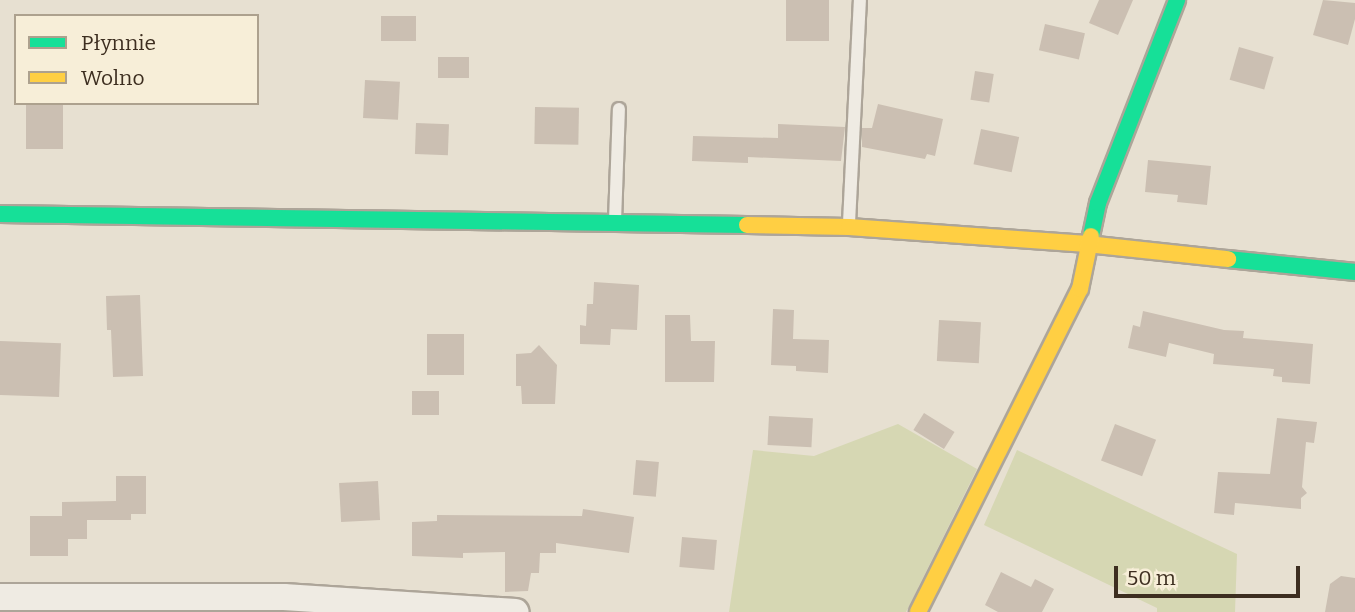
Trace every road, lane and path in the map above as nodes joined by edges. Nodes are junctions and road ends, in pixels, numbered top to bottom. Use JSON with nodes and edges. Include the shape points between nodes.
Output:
{"nodes":[{"id":1,"x":860,"y":0,"type":"edge"},
{"id":2,"x":1177,"y":0,"type":"edge"},
{"id":3,"x":619,"y":109,"type":"dead end"},
{"id":4,"x":0,"y":214,"type":"edge"},
{"id":5,"x":615,"y":222,"type":"junction"},
{"id":6,"x":849,"y":227,"type":"junction"},
{"id":7,"x":1087,"y":244,"type":"junction"},
{"id":8,"x":1355,"y":272,"type":"edge"},
{"id":9,"x":0,"y":597,"type":"edge"},
{"id":10,"x":284,"y":605,"type":"edge"},
{"id":11,"x":516,"y":612,"type":"edge"},
{"id":12,"x":918,"y":612,"type":"edge"}],
"edges":[{"from":1,"to":6,"type":"lane"},
{"from":2,"to":7,"type":"street","via":[[1098,203]]},
{"from":3,"to":5,"type":"lane"},
{"from":4,"to":5,"type":"street"},
{"from":5,"to":6,"type":"street"},
{"from":6,"to":7,"type":"street"},
{"from":7,"to":8,"type":"street"},
{"from":7,"to":12,"type":"street","via":[[1080,289]]},
{"from":9,"to":10,"type":"street"},
{"from":10,"to":11,"type":"street"}]}
